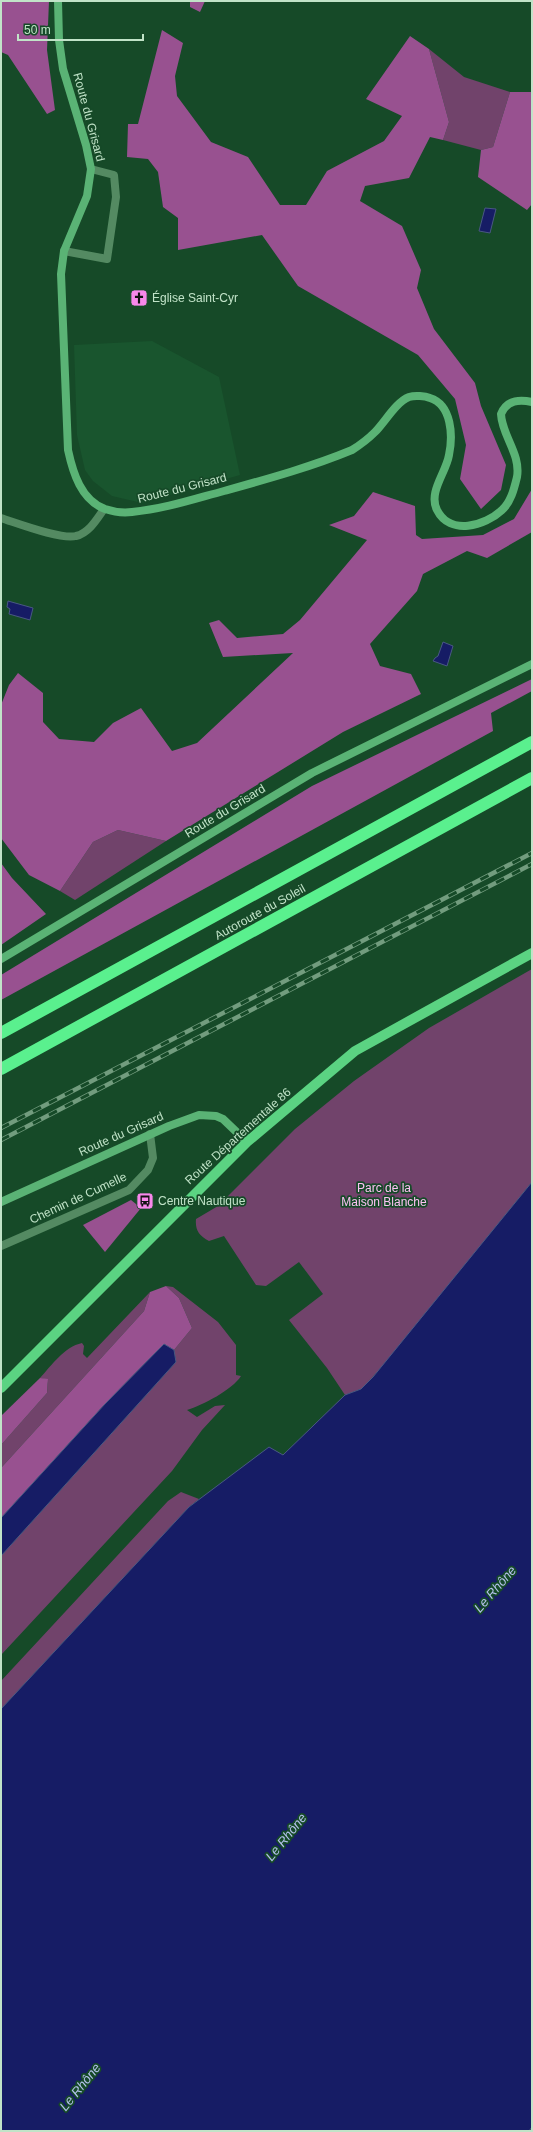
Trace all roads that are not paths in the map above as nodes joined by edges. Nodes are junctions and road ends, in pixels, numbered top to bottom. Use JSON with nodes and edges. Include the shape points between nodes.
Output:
{"nodes":[{"id":1,"x":58,"y":1,"type":"edge"},
{"id":2,"x":91,"y":169,"type":"junction"},
{"id":3,"x":64,"y":251,"type":"junction"},
{"id":4,"x":532,"y":402,"type":"edge"},
{"id":5,"x":104,"y":509,"type":"junction"},
{"id":6,"x":1,"y":518,"type":"edge"},
{"id":7,"x":532,"y":664,"type":"edge"},
{"id":8,"x":532,"y":742,"type":"edge"},
{"id":9,"x":532,"y":778,"type":"edge"},
{"id":10,"x":532,"y":953,"type":"edge"},
{"id":11,"x":1,"y":959,"type":"edge"},
{"id":12,"x":1,"y":1033,"type":"edge"},
{"id":13,"x":1,"y":1069,"type":"edge"},
{"id":14,"x":150,"y":1134,"type":"junction"},
{"id":15,"x":247,"y":1142,"type":"junction"},
{"id":16,"x":1,"y":1202,"type":"edge"},
{"id":17,"x":1,"y":1246,"type":"edge"},
{"id":18,"x":1,"y":1388,"type":"edge"}],
"edges":[{"from":1,"to":2,"type":"street","name":"Route du Grisard","via":[[63,69]]},
{"from":2,"to":3,"type":"street","name":"Route du Grisard","via":[[87,196]]},
{"from":2,"to":3,"type":"street","via":[[114,176],[116,197],[107,259]]},
{"from":3,"to":5,"type":"street","name":"Route du Grisard","via":[[61,274],[68,450],[72,468],[81,487],[90,499]]},
{"from":4,"to":5,"type":"street","name":"Route du Grisard","via":[[515,401],[508,404],[501,414],[503,427],[516,457],[517,475],[513,493],[502,510],[487,520],[468,527],[455,525],[443,519],[437,510],[436,492],[449,457],[449,420],[445,408],[436,400],[420,396],[409,398],[400,404],[365,441],[335,457],[153,510],[130,513]]},
{"from":5,"to":6,"type":"street","via":[[96,522],[76,536],[65,537]]},
{"from":7,"to":11,"type":"street","name":"Route du Grisard","via":[[312,773]]},
{"from":8,"to":12,"type":"highway","name":"Autoroute du Soleil"},
{"from":9,"to":13,"type":"highway","name":"Autoroute du Soleil"},
{"from":10,"to":15,"type":"main road","name":"Route Départementale 86","via":[[355,1051]]},
{"from":14,"to":15,"type":"street","name":"Route du Grisard","via":[[188,1118],[208,1115],[223,1119]]},
{"from":14,"to":16,"type":"street","name":"Route du Grisard"},
{"from":14,"to":17,"type":"street","name":"Chemin de Cumelle","via":[[153,1158],[151,1164],[144,1177],[129,1190]]},
{"from":15,"to":18,"type":"main road","name":"Route Départementale 86"}]}
